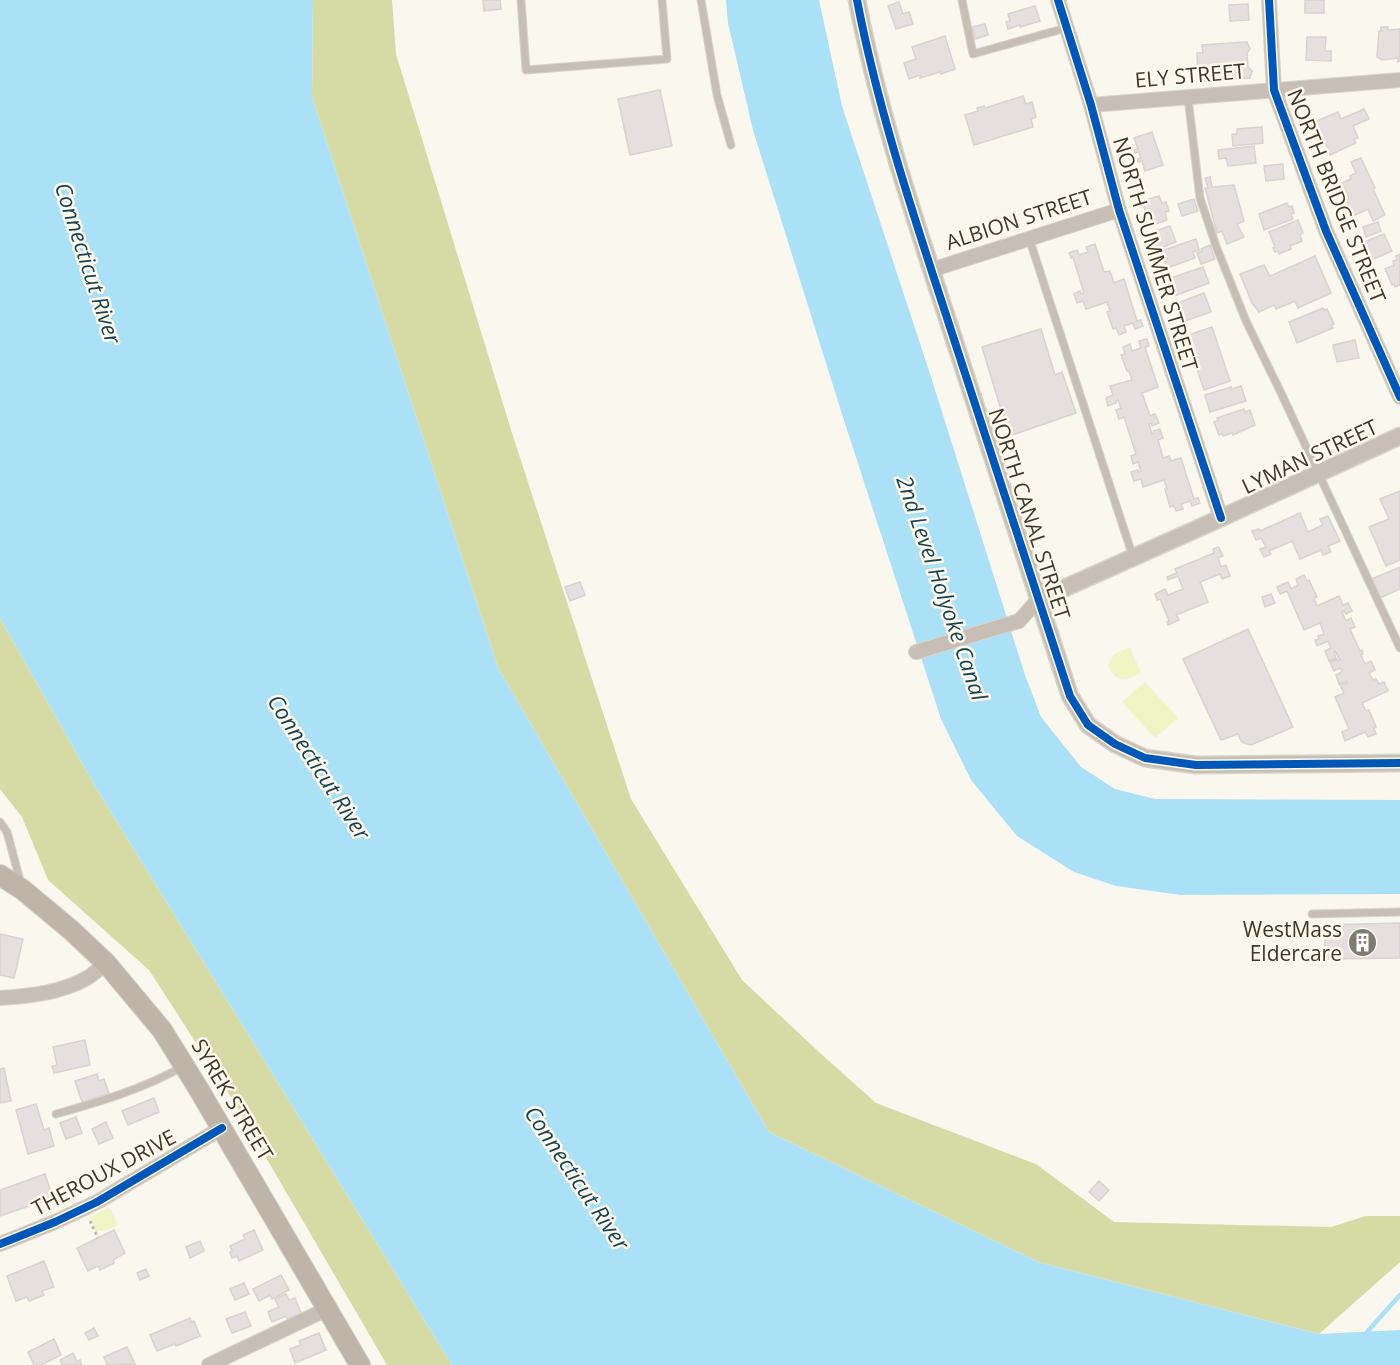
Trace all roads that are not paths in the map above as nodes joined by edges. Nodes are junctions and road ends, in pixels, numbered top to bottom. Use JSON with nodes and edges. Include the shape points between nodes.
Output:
{"nodes":[{"id":1,"x":521,"y":0,"type":"edge"},
{"id":2,"x":662,"y":0,"type":"edge"},
{"id":3,"x":701,"y":0,"type":"edge"},
{"id":4,"x":857,"y":0,"type":"edge"},
{"id":5,"x":962,"y":0,"type":"edge"},
{"id":6,"x":1058,"y":0,"type":"edge"},
{"id":7,"x":1269,"y":0,"type":"edge"},
{"id":8,"x":1066,"y":28,"type":"junction"},
{"id":9,"x":1400,"y":80,"type":"edge"},
{"id":10,"x":1274,"y":90,"type":"junction"},
{"id":11,"x":1188,"y":98,"type":"junction"},
{"id":12,"x":1091,"y":105,"type":"junction"},
{"id":13,"x":731,"y":145,"type":"dead end"},
{"id":14,"x":1119,"y":210,"type":"junction"},
{"id":15,"x":1029,"y":238,"type":"junction"},
{"id":16,"x":931,"y":270,"type":"junction"},
{"id":17,"x":1400,"y":397,"type":"edge"},
{"id":18,"x":1400,"y":435,"type":"edge"},
{"id":19,"x":1318,"y":473,"type":"junction"},
{"id":20,"x":1221,"y":518,"type":"junction"},
{"id":21,"x":1133,"y":557,"type":"junction"},
{"id":22,"x":1038,"y":600,"type":"junction"},
{"id":23,"x":1400,"y":648,"type":"edge"},
{"id":24,"x":916,"y":652,"type":"dead end"},
{"id":25,"x":1400,"y":763,"type":"edge"},
{"id":26,"x":0,"y":822,"type":"edge"},
{"id":27,"x":0,"y":875,"type":"edge"},
{"id":28,"x":23,"y":890,"type":"junction"},
{"id":29,"x":1400,"y":912,"type":"edge"},
{"id":30,"x":1312,"y":914,"type":"dead end"},
{"id":31,"x":106,"y":963,"type":"junction"},
{"id":32,"x":0,"y":998,"type":"edge"},
{"id":33,"x":184,"y":1065,"type":"junction"},
{"id":34,"x":56,"y":1114,"type":"dead end"},
{"id":35,"x":222,"y":1128,"type":"junction"},
{"id":36,"x":0,"y":1244,"type":"edge"},
{"id":37,"x":327,"y":1310,"type":"junction"},
{"id":38,"x":209,"y":1365,"type":"edge"},
{"id":39,"x":360,"y":1365,"type":"edge"}],
"edges":[{"from":1,"to":2,"type":"lane","via":[[526,70],[667,59]]},
{"from":3,"to":13,"type":"lane","via":[[717,95]]},
{"from":4,"to":16,"type":"street","name":"NORTH CANAL STREET","via":[[883,115]]},
{"from":5,"to":8,"type":"lane","via":[[973,54]]},
{"from":6,"to":8,"type":"street","name":"NORTH SUMMER STREET"},
{"from":7,"to":10,"type":"street","name":"NORTH BRIDGE STREET"},
{"from":8,"to":12,"type":"street","name":"NORTH SUMMER STREET"},
{"from":9,"to":10,"type":"street","name":"ELY STREET"},
{"from":10,"to":11,"type":"street","name":"ELY STREET"},
{"from":10,"to":17,"type":"street","name":"NORTH BRIDGE STREET","via":[[1326,231]]},
{"from":11,"to":12,"type":"street","name":"ELY STREET"},
{"from":11,"to":19,"type":"lane","via":[[1200,198],[1216,246],[1246,321]]},
{"from":12,"to":14,"type":"street","name":"NORTH SUMMER STREET"},
{"from":14,"to":15,"type":"street","name":"ALBION STREET"},
{"from":14,"to":20,"type":"street","name":"NORTH SUMMER STREET"},
{"from":15,"to":16,"type":"street","name":"ALBION STREET"},
{"from":15,"to":21,"type":"lane"},
{"from":16,"to":22,"type":"street","name":"NORTH CANAL STREET"},
{"from":18,"to":19,"type":"street","name":"LYMAN STREET"},
{"from":19,"to":20,"type":"street","name":"LYMAN STREET"},
{"from":19,"to":23,"type":"lane"},
{"from":20,"to":21,"type":"street","name":"LYMAN STREET"},
{"from":21,"to":22,"type":"street","name":"LYMAN STREET"},
{"from":22,"to":24,"type":"street","name":"LYMAN STREET","via":[[1019,621]]},
{"from":22,"to":25,"type":"street","name":"NORTH CANAL STREET","via":[[1070,696],[1088,725],[1145,758],[1196,765]]},
{"from":26,"to":28,"type":"lane","via":[[7,832]]},
{"from":27,"to":28,"type":"main road","name":"SYREK STREET"},
{"from":28,"to":31,"type":"main road","name":"SYREK STREET"},
{"from":29,"to":30,"type":"lane"},
{"from":31,"to":32,"type":"street","via":[[67,987]]},
{"from":31,"to":33,"type":"main road","name":"SYREK STREET","via":[[162,1030]]},
{"from":33,"to":34,"type":"lane","via":[[115,1097]]},
{"from":33,"to":35,"type":"main road","name":"SYREK STREET"},
{"from":35,"to":36,"type":"street","name":"THEROUX DRIVE","via":[[84,1209]]},
{"from":35,"to":37,"type":"main road","name":"SYREK STREET"},
{"from":37,"to":38,"type":"street"},
{"from":37,"to":39,"type":"main road","name":"SYREK STREET"}]}
